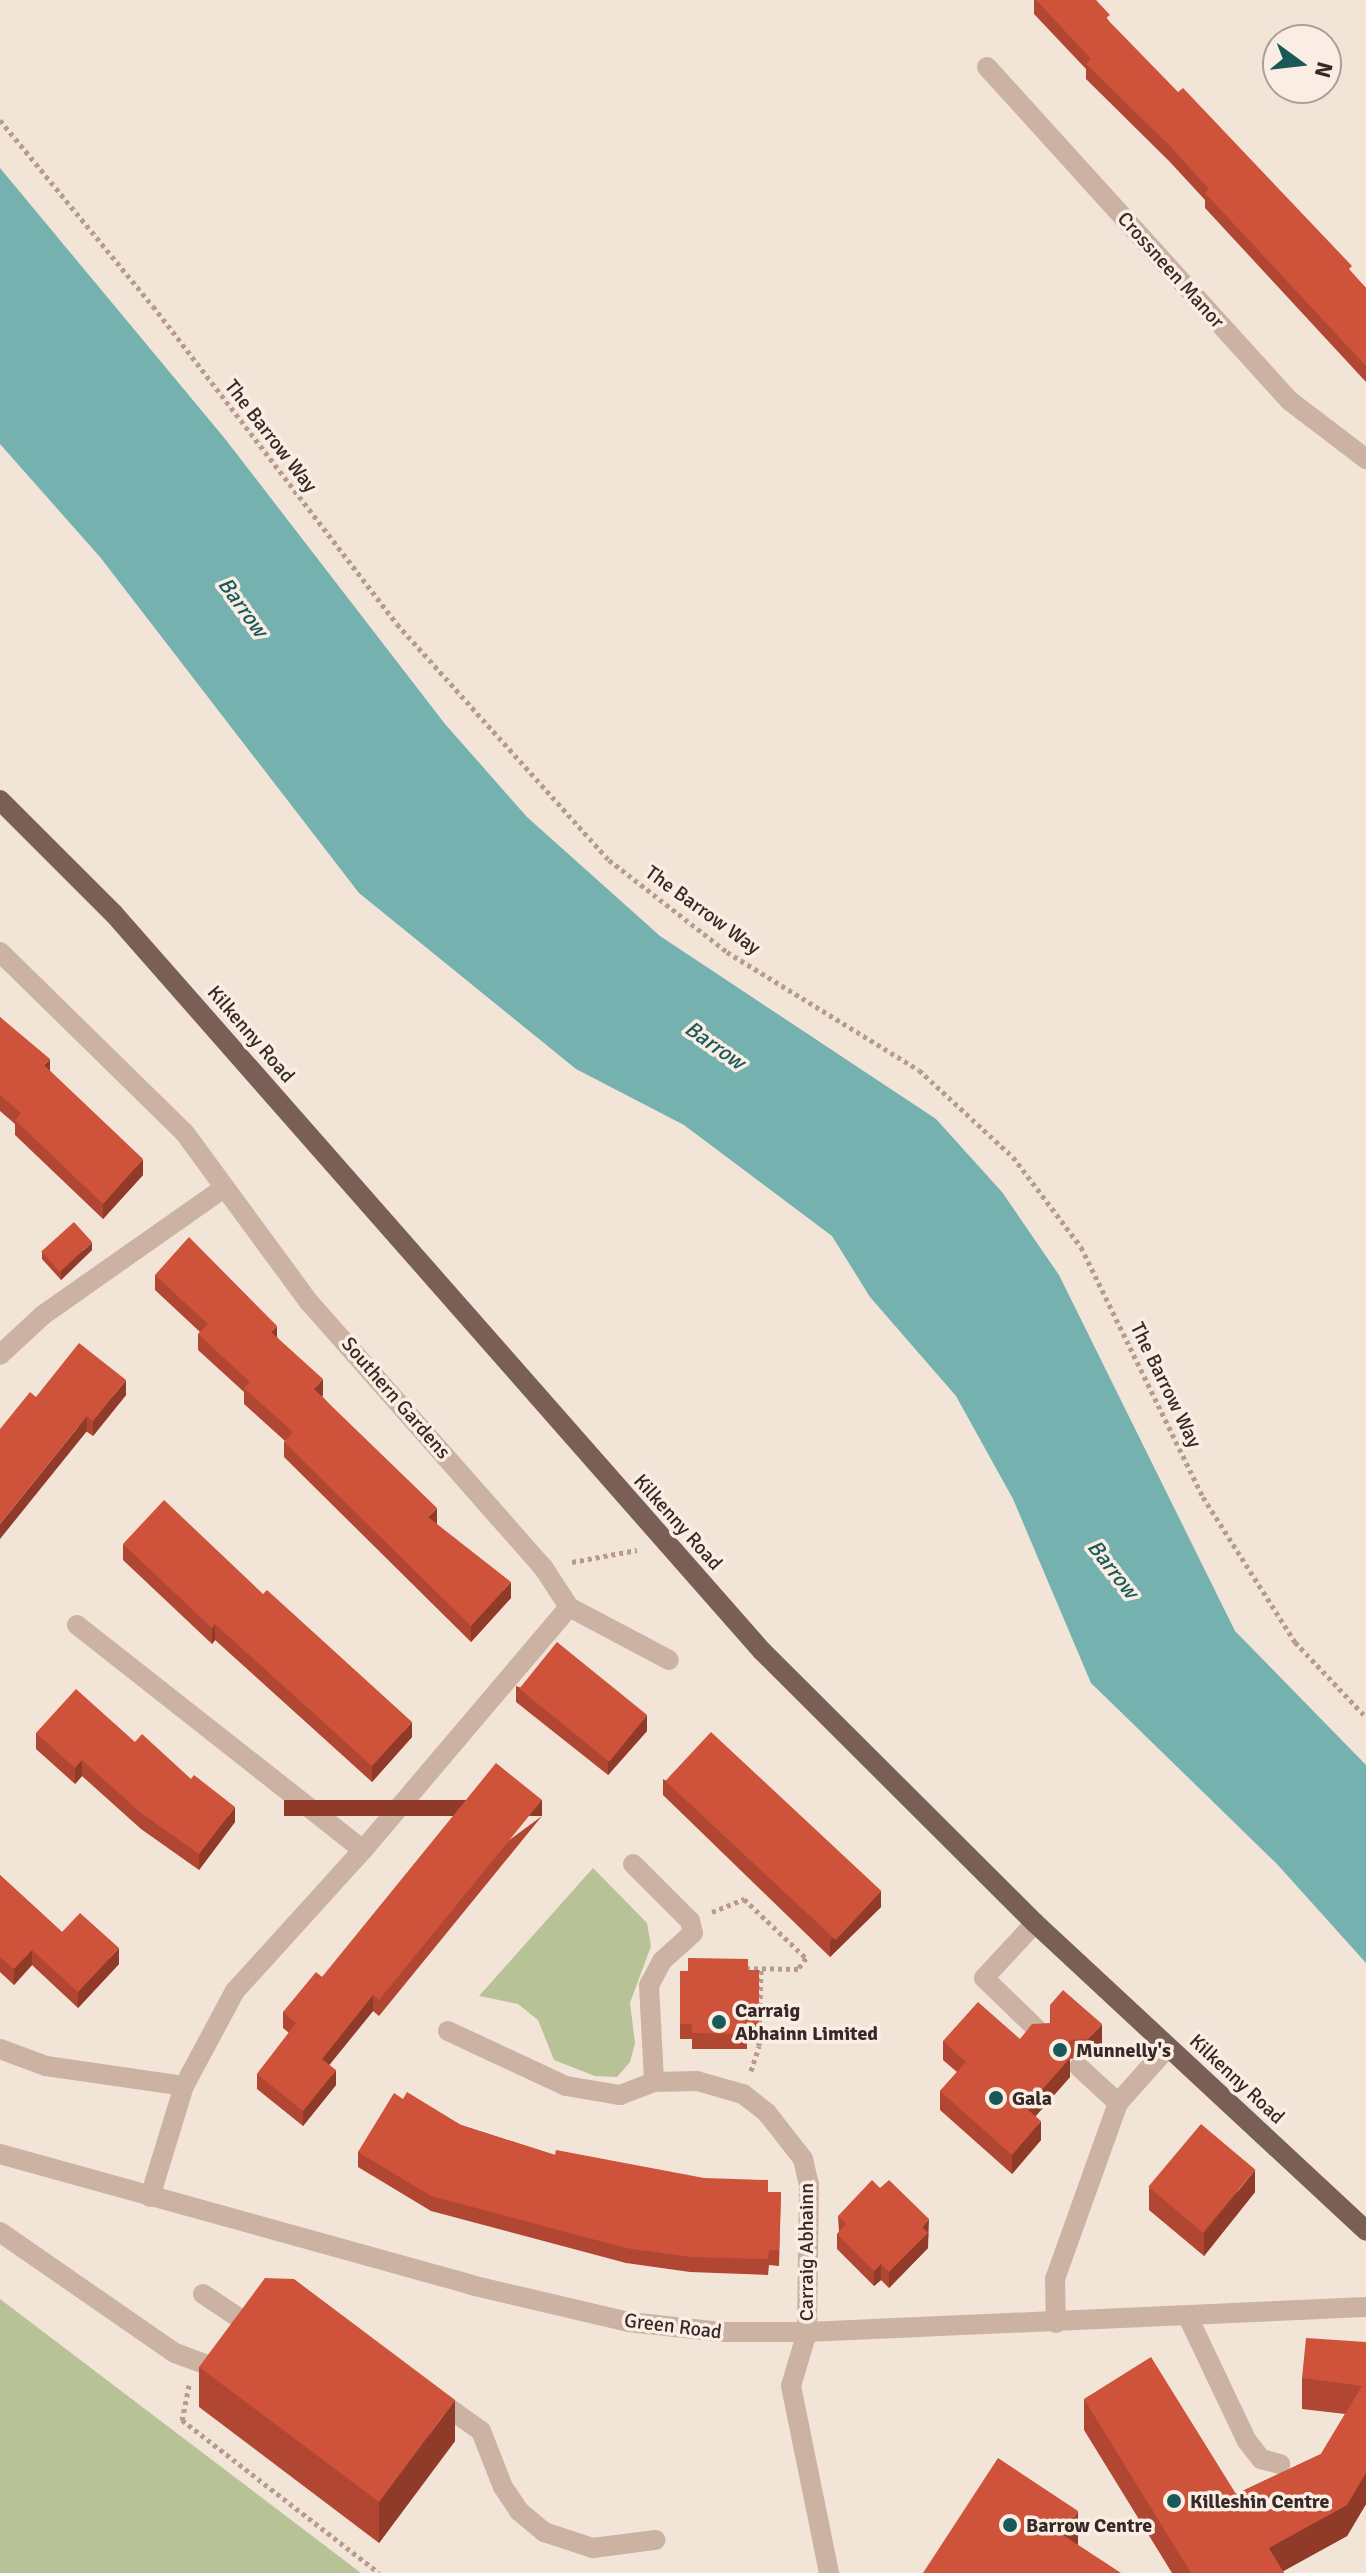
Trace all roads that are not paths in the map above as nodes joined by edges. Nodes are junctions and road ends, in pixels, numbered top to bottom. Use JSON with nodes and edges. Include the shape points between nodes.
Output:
{"nodes":[{"id":1,"x":987,"y":67,"type":"dead end"},
{"id":2,"x":1366,"y":459,"type":"edge"},
{"id":3,"x":0,"y":800,"type":"edge"},
{"id":4,"x":0,"y":952,"type":"edge"},
{"id":5,"x":222,"y":1189,"type":"junction"},
{"id":6,"x":3,"y":1344,"type":"edge"},
{"id":7,"x":569,"y":1607,"type":"junction"},
{"id":8,"x":77,"y":1625,"type":"dead end"},
{"id":9,"x":669,"y":1660,"type":"dead end"},
{"id":10,"x":363,"y":1850,"type":"junction"},
{"id":11,"x":633,"y":1864,"type":"dead end"},
{"id":12,"x":1035,"y":1923,"type":"junction"},
{"id":13,"x":448,"y":2031,"type":"dead end"},
{"id":14,"x":1041,"y":2033,"type":"edge"},
{"id":15,"x":1167,"y":2048,"type":"junction"},
{"id":16,"x":0,"y":2049,"type":"edge"},
{"id":17,"x":1079,"y":2067,"type":"dead end"},
{"id":18,"x":654,"y":2082,"type":"junction"},
{"id":19,"x":184,"y":2086,"type":"junction"},
{"id":20,"x":1118,"y":2103,"type":"junction"},
{"id":21,"x":0,"y":2154,"type":"edge"},
{"id":22,"x":150,"y":2197,"type":"junction"},
{"id":23,"x":1366,"y":2231,"type":"edge"},
{"id":24,"x":0,"y":2232,"type":"edge"},
{"id":25,"x":203,"y":2294,"type":"dead end"},
{"id":26,"x":261,"y":2306,"type":"edge"},
{"id":27,"x":1366,"y":2307,"type":"edge"},
{"id":28,"x":1188,"y":2317,"type":"junction"},
{"id":29,"x":245,"y":2322,"type":"junction"},
{"id":30,"x":1056,"y":2323,"type":"junction"},
{"id":31,"x":807,"y":2332,"type":"junction"},
{"id":32,"x":419,"y":2387,"type":"edge"},
{"id":33,"x":1280,"y":2464,"type":"dead end"},
{"id":34,"x":655,"y":2540,"type":"dead end"},
{"id":35,"x":829,"y":2573,"type":"edge"}],
"edges":[{"from":1,"to":2,"type":"street","name":"Crossneen Manor","via":[[1290,401]]},
{"from":3,"to":12,"type":"main road","name":"Kilkenny Road","via":[[114,914],[762,1651]]},
{"from":4,"to":5,"type":"street","name":"Southern Gardens","via":[[184,1132]]},
{"from":5,"to":6,"type":"street"},
{"from":5,"to":7,"type":"street","name":"Southern Gardens","via":[[309,1302],[543,1567]]},
{"from":7,"to":9,"type":"street","name":"Southern Gardens"},
{"from":7,"to":10,"type":"street"},
{"from":8,"to":10,"type":"street"},
{"from":10,"to":19,"type":"street","via":[[235,1991]]},
{"from":11,"to":18,"type":"street","via":[[690,1921],[693,1933],[662,1961],[649,1985]]},
{"from":12,"to":14,"type":"street","via":[[984,1978]]},
{"from":12,"to":15,"type":"main road","name":"Kilkenny Road"},
{"from":13,"to":18,"type":"street","name":"Carraig Abhainn","via":[[566,2086],[620,2095]]},
{"from":15,"to":20,"type":"street"},
{"from":15,"to":23,"type":"main road","name":"Kilkenny Road"},
{"from":16,"to":19,"type":"street","via":[[46,2066]]},
{"from":17,"to":20,"type":"street"},
{"from":18,"to":31,"type":"street","name":"Carraig Abhainn","via":[[697,2081],[743,2094],[767,2113],[803,2159],[809,2184]]},
{"from":19,"to":22,"type":"street"},
{"from":20,"to":30,"type":"street","via":[[1055,2279]]},
{"from":21,"to":22,"type":"street","name":"Green Road"},
{"from":22,"to":31,"type":"street","name":"Green Road","via":[[629,2322],[721,2332]]},
{"from":24,"to":29,"type":"street","via":[[175,2353],[213,2367]]},
{"from":25,"to":29,"type":"street"},
{"from":26,"to":29,"type":"street"},
{"from":27,"to":28,"type":"street","name":"Green Road"},
{"from":28,"to":30,"type":"street","name":"Green Road"},
{"from":28,"to":33,"type":"street","via":[[1247,2441],[1261,2459]]},
{"from":30,"to":31,"type":"street","name":"Green Road"},
{"from":31,"to":35,"type":"street","name":"Carraig Abhainn","via":[[791,2386]]},
{"from":32,"to":34,"type":"street","via":[[481,2431],[503,2487],[519,2511],[544,2532],[593,2548]]}]}
